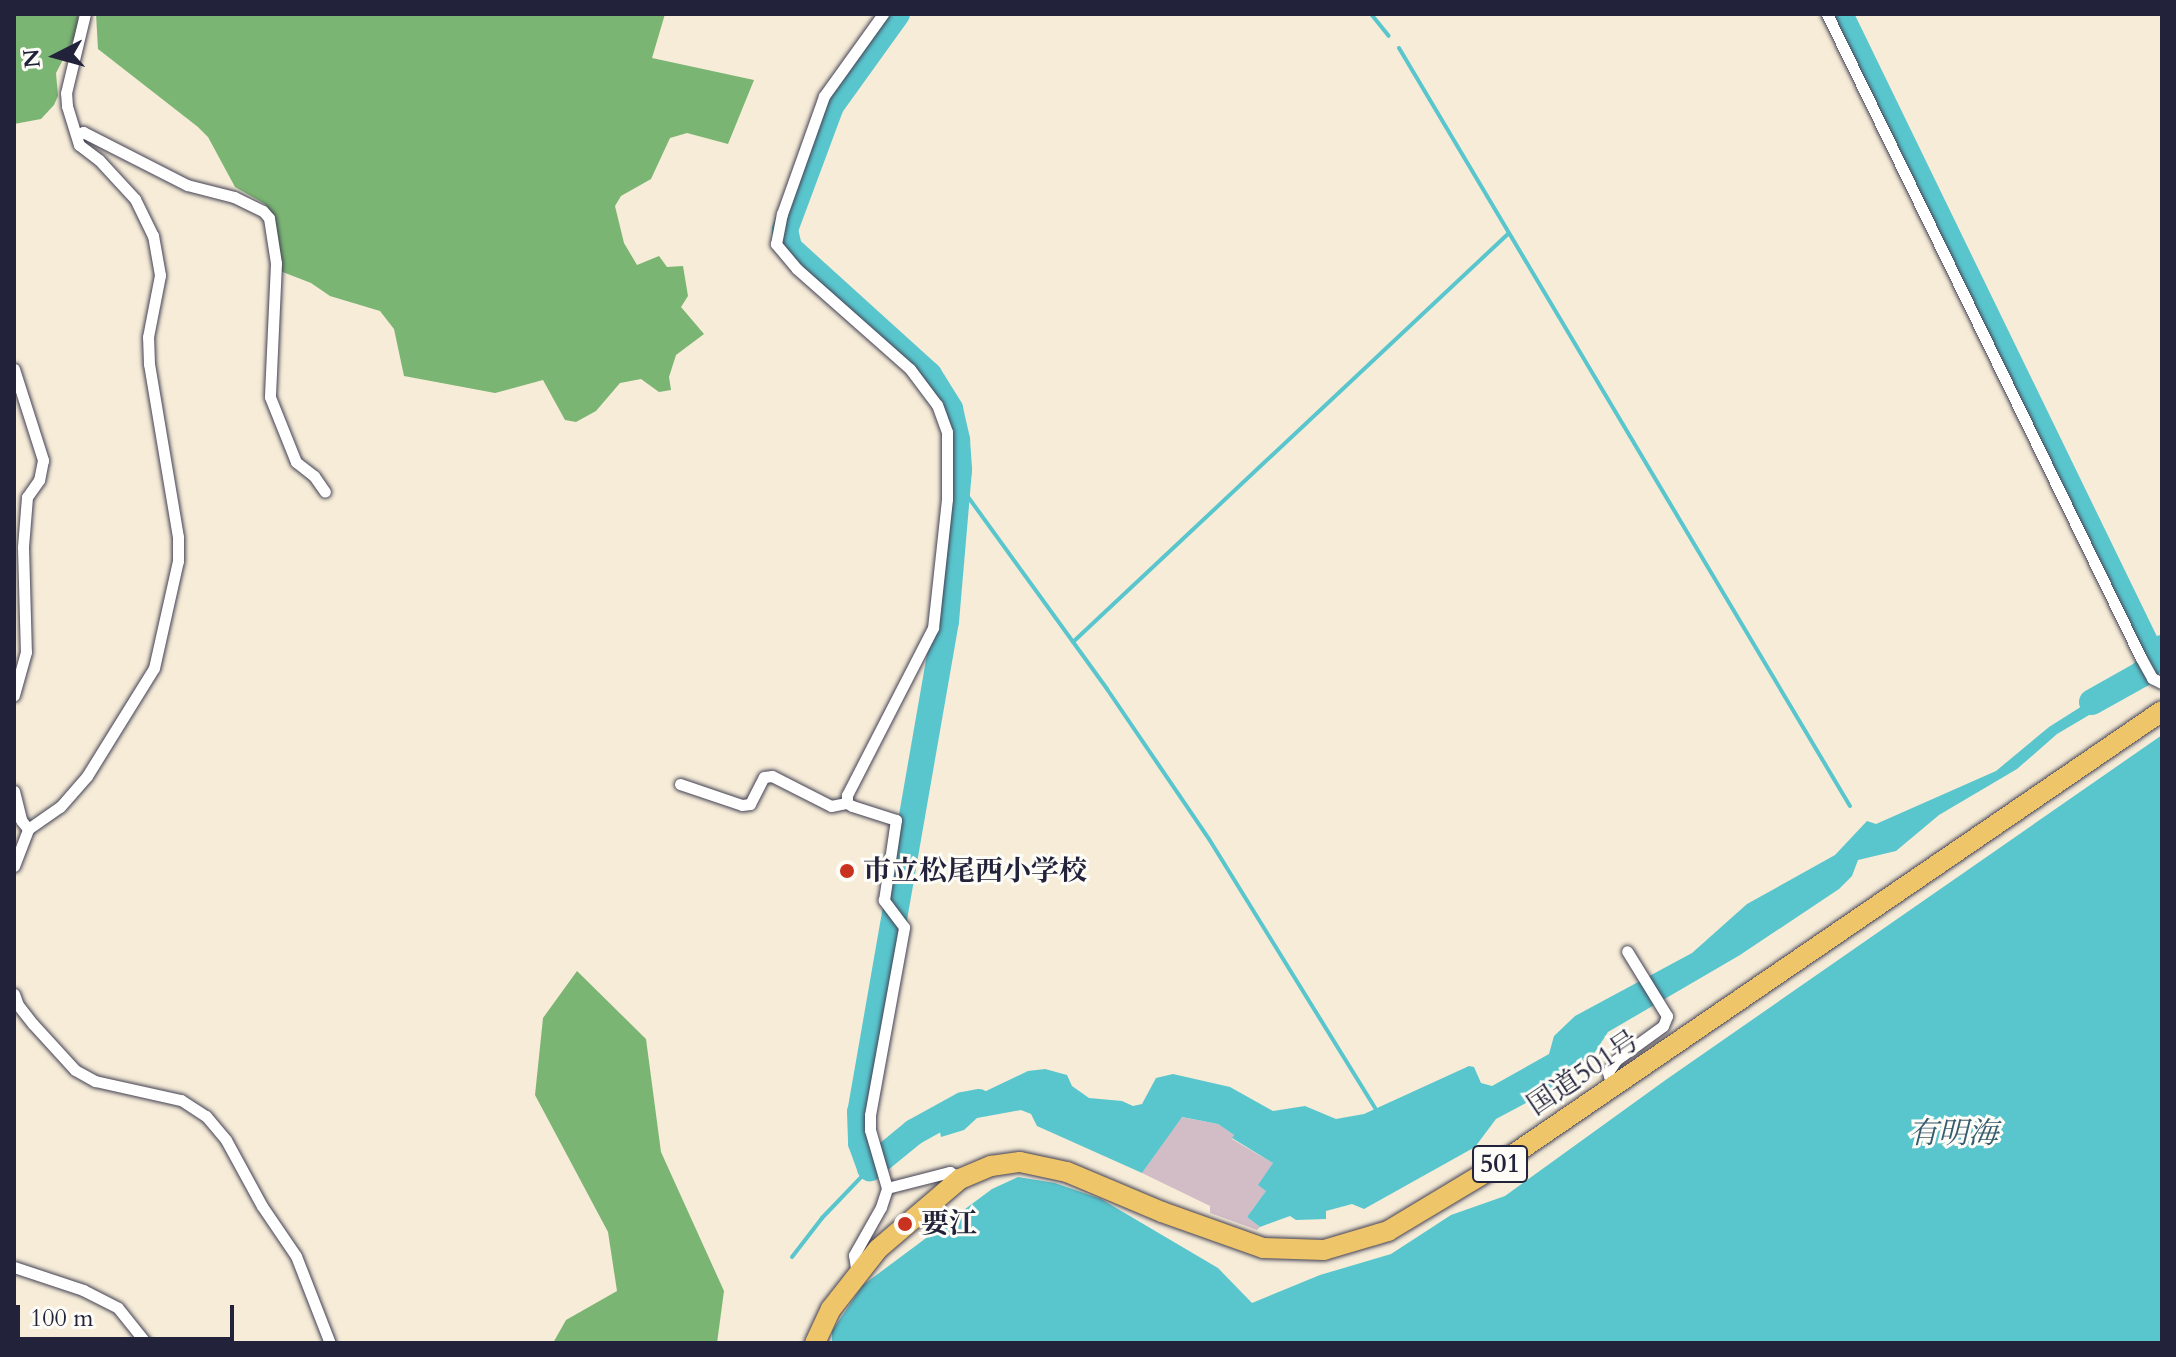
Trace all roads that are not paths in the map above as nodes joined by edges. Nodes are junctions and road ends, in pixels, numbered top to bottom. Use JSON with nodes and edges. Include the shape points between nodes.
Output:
{"nodes":[{"id":1,"x":85,"y":14,"type":"edge"},
{"id":2,"x":883,"y":14,"type":"edge"},
{"id":3,"x":1827,"y":14,"type":"edge"},
{"id":4,"x":78,"y":135,"type":"junction"},
{"id":5,"x":14,"y":369,"type":"edge"},
{"id":6,"x":325,"y":492,"type":"dead end"},
{"id":7,"x":2157,"y":680,"type":"edge"},
{"id":8,"x":14,"y":695,"type":"edge"},
{"id":9,"x":2162,"y":711,"type":"edge"},
{"id":10,"x":680,"y":784,"type":"dead end"},
{"id":11,"x":14,"y":791,"type":"edge"},
{"id":12,"x":847,"y":803,"type":"junction"},
{"id":13,"x":28,"y":829,"type":"junction"},
{"id":14,"x":14,"y":866,"type":"edge"},
{"id":15,"x":1627,"y":951,"type":"dead end"},
{"id":16,"x":14,"y":994,"type":"edge"},
{"id":17,"x":1612,"y":1088,"type":"junction"},
{"id":18,"x":960,"y":1179,"type":"junction"},
{"id":19,"x":886,"y":1182,"type":"junction"},
{"id":20,"x":14,"y":1267,"type":"edge"},
{"id":21,"x":857,"y":1274,"type":"junction"},
{"id":22,"x":146,"y":1343,"type":"edge"},
{"id":23,"x":330,"y":1343,"type":"edge"},
{"id":24,"x":815,"y":1343,"type":"edge"}],
"edges":[{"from":1,"to":4,"type":"street","via":[[66,93]]},
{"from":2,"to":12,"type":"street","via":[[824,96],[776,244],[910,369],[937,405],[947,432],[947,499],[933,628]]},
{"from":3,"to":7,"type":"street","via":[[2141,658]]},
{"from":4,"to":6,"type":"street","via":[[83,132],[187,185],[234,197],[269,218],[276,263],[270,397],[296,462]]},
{"from":4,"to":13,"type":"street","via":[[79,145],[135,199],[153,236],[160,275],[148,337],[149,364],[178,561],[154,668],[130,712],[60,807]]},
{"from":5,"to":8,"type":"street","via":[[43,460],[39,480],[27,497],[26,652]]},
{"from":9,"to":17,"type":"highway","name":"国道501号","number":"501"},
{"from":10,"to":12,"type":"street","via":[[742,805],[750,804],[764,777],[772,776],[831,806]]},
{"from":11,"to":13,"type":"street"},
{"from":12,"to":19,"type":"street","via":[[896,820],[884,900],[904,927],[870,1130]]},
{"from":13,"to":14,"type":"street"},
{"from":15,"to":17,"type":"street","via":[[1667,1016],[1663,1026],[1616,1060],[1608,1072]]},
{"from":16,"to":23,"type":"street","via":[[75,1070],[95,1081],[181,1100],[206,1116],[296,1256]]},
{"from":17,"to":18,"type":"highway","name":"国道501号","number":"501","via":[[1420,1213],[1359,1242],[1324,1250],[1292,1252],[1238,1241],[1042,1165],[991,1166]]},
{"from":18,"to":19,"type":"street","via":[[950,1172]]},
{"from":18,"to":21,"type":"highway","name":"国道501号","number":"501","via":[[914,1215]]},
{"from":19,"to":21,"type":"street","via":[[881,1207],[854,1255]]},
{"from":20,"to":22,"type":"street","via":[[118,1308]]},
{"from":21,"to":24,"type":"highway","name":"国道501号","number":"501","via":[[831,1309]]}]}
